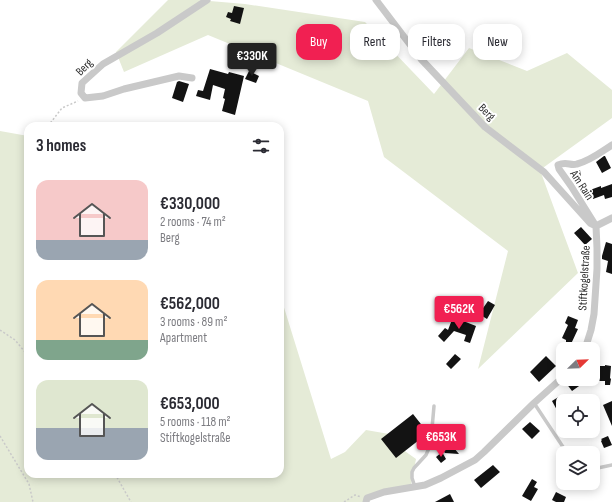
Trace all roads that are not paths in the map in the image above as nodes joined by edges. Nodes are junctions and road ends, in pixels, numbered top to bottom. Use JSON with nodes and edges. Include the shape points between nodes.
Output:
{"nodes":[{"id":1,"x":207,"y":0,"type":"edge"},
{"id":2,"x":376,"y":0,"type":"edge"},
{"id":3,"x":192,"y":78,"type":"dead end"},
{"id":4,"x":612,"y":145,"type":"edge"},
{"id":5,"x":612,"y":218,"type":"edge"},
{"id":6,"x":596,"y":226,"type":"junction"},
{"id":7,"x":587,"y":342,"type":"edge"},
{"id":8,"x":556,"y":383,"type":"edge"},
{"id":9,"x":534,"y":403,"type":"junction"},
{"id":10,"x":434,"y":406,"type":"dead end"},
{"id":11,"x":562,"y":446,"type":"edge"},
{"id":12,"x":612,"y":466,"type":"edge"},
{"id":13,"x":600,"y":468,"type":"edge"},
{"id":14,"x":415,"y":487,"type":"junction"},
{"id":15,"x":367,"y":500,"type":"edge"}],
"edges":[{"from":1,"to":3,"type":"street","name":"Berg","via":[[157,34],[103,64],[82,83],[81,93],[85,98],[103,96],[179,76]]},
{"from":2,"to":6,"type":"street","name":"Berg","via":[[421,59],[485,127],[544,172],[590,223]]},
{"from":4,"to":6,"type":"street","name":"Am Rain","via":[[584,162],[575,165],[563,162],[558,164]]},
{"from":5,"to":6,"type":"street"},
{"from":6,"to":7,"type":"street","name":"Stiftkogelstraße","via":[[594,314]]},
{"from":8,"to":9,"type":"street"},
{"from":9,"to":11,"type":"lane"},
{"from":9,"to":14,"type":"street","via":[[475,460],[425,485]]},
{"from":10,"to":14,"type":"lane","via":[[426,455],[412,472]]},
{"from":12,"to":13,"type":"lane"},
{"from":14,"to":15,"type":"street","via":[[384,492]]}]}
